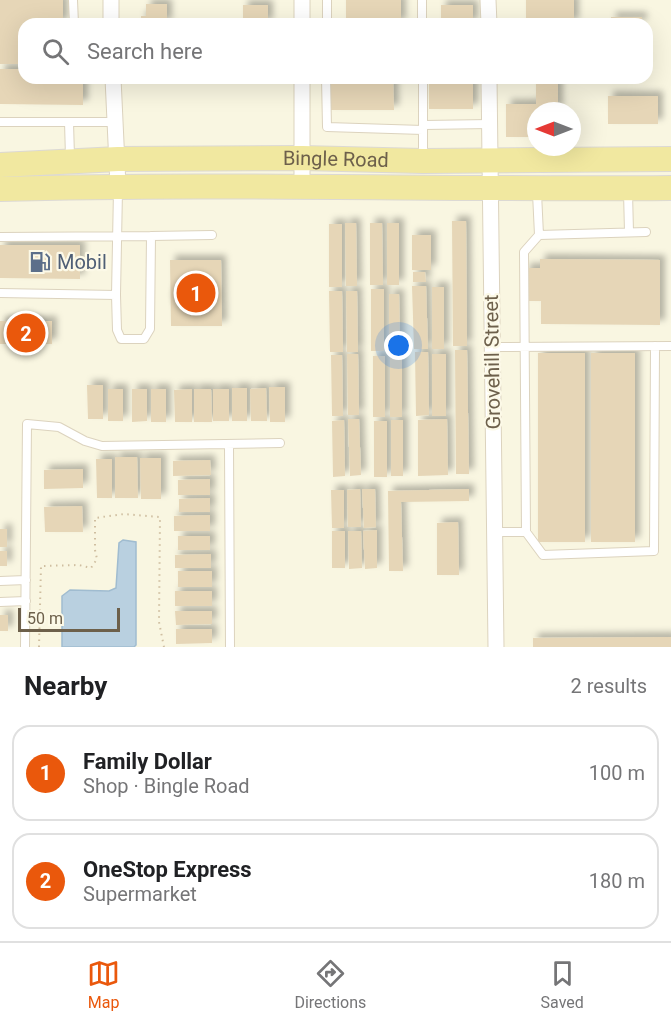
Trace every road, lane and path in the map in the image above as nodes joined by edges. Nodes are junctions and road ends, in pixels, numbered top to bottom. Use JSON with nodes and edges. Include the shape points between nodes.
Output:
{"nodes":[{"id":1,"x":73,"y":0,"type":"edge"},
{"id":2,"x":111,"y":0,"type":"edge"},
{"id":3,"x":302,"y":0,"type":"edge"},
{"id":4,"x":327,"y":0,"type":"edge"},
{"id":5,"x":422,"y":0,"type":"edge"},
{"id":6,"x":488,"y":0,"type":"edge"},
{"id":7,"x":74,"y":18,"type":"edge"},
{"id":8,"x":111,"y":18,"type":"edge"},
{"id":9,"x":302,"y":18,"type":"edge"},
{"id":10,"x":327,"y":18,"type":"edge"},
{"id":11,"x":422,"y":18,"type":"edge"},
{"id":12,"x":489,"y":18,"type":"edge"},
{"id":13,"x":113,"y":84,"type":"edge"},
{"id":14,"x":302,"y":84,"type":"edge"},
{"id":15,"x":326,"y":84,"type":"edge"},
{"id":16,"x":423,"y":84,"type":"edge"},
{"id":17,"x":489,"y":84,"type":"edge"},
{"id":18,"x":0,"y":122,"type":"edge"},
{"id":19,"x":69,"y":122,"type":"junction"},
{"id":20,"x":116,"y":122,"type":"junction"},
{"id":21,"x":490,"y":124,"type":"junction"},
{"id":22,"x":423,"y":128,"type":"junction"},
{"id":23,"x":302,"y":158,"type":"junction"},
{"id":24,"x":118,"y":159,"type":"junction"},
{"id":25,"x":671,"y":159,"type":"edge"},
{"id":26,"x":423,"y":161,"type":"junction"},
{"id":27,"x":490,"y":161,"type":"junction"},
{"id":28,"x":70,"y":162,"type":"junction"},
{"id":29,"x":0,"y":165,"type":"edge"},
{"id":30,"x":118,"y":186,"type":"junction"},
{"id":31,"x":302,"y":186,"type":"junction"},
{"id":32,"x":671,"y":188,"type":"edge"},
{"id":33,"x":0,"y":189,"type":"edge"},
{"id":34,"x":537,"y":189,"type":"junction"},
{"id":35,"x":628,"y":189,"type":"junction"},
{"id":36,"x":490,"y":190,"type":"junction"},
{"id":37,"x":629,"y":232,"type":"junction"},
{"id":38,"x":646,"y":232,"type":"dead end"},
{"id":39,"x":212,"y":235,"type":"dead end"},
{"id":40,"x":539,"y":235,"type":"junction"},
{"id":41,"x":151,"y":236,"type":"junction"},
{"id":42,"x":0,"y":237,"type":"edge"},
{"id":43,"x":118,"y":237,"type":"junction"},
{"id":44,"x":0,"y":293,"type":"edge"},
{"id":45,"x":116,"y":295,"type":"junction"},
{"id":46,"x":525,"y":345,"type":"junction"},
{"id":47,"x":492,"y":346,"type":"junction"},
{"id":48,"x":655,"y":346,"type":"junction"},
{"id":49,"x":671,"y":346,"type":"edge"},
{"id":50,"x":280,"y":443,"type":"dead end"},
{"id":51,"x":229,"y":446,"type":"junction"},
{"id":52,"x":495,"y":532,"type":"junction"},
{"id":53,"x":526,"y":532,"type":"junction"},
{"id":54,"x":26,"y":580,"type":"junction"},
{"id":55,"x":0,"y":581,"type":"edge"},
{"id":56,"x":26,"y":601,"type":"junction"},
{"id":57,"x":0,"y":602,"type":"edge"},
{"id":58,"x":26,"y":647,"type":"edge"},
{"id":59,"x":39,"y":647,"type":"edge"},
{"id":60,"x":164,"y":647,"type":"edge"},
{"id":61,"x":230,"y":647,"type":"edge"},
{"id":62,"x":496,"y":647,"type":"edge"}],
"edges":[{"from":1,"to":7,"type":"lane"},
{"from":2,"to":8,"type":"street"},
{"from":3,"to":9,"type":"street"},
{"from":4,"to":10,"type":"lane"},
{"from":5,"to":11,"type":"lane"},
{"from":6,"to":12,"type":"street"},
{"from":13,"to":20,"type":"street"},
{"from":14,"to":23,"type":"street"},
{"from":15,"to":22,"type":"lane","via":[[327,128]]},
{"from":16,"to":22,"type":"lane"},
{"from":17,"to":21,"type":"street","name":"Grovehill Street"},
{"from":18,"to":19,"type":"lane"},
{"from":19,"to":20,"type":"lane"},
{"from":19,"to":28,"type":"lane"},
{"from":20,"to":24,"type":"street"},
{"from":21,"to":22,"type":"lane"},
{"from":21,"to":27,"type":"street","name":"Grovehill Street"},
{"from":22,"to":26,"type":"lane"},
{"from":23,"to":24,"type":"main road","name":"Bingle Road"},
{"from":23,"to":26,"type":"main road","name":"Bingle Road"},
{"from":23,"to":31,"type":"street"},
{"from":24,"to":28,"type":"main road","name":"Bingle Road"},
{"from":24,"to":30,"type":"street"},
{"from":25,"to":27,"type":"main road","name":"Bingle Road"},
{"from":26,"to":27,"type":"main road","name":"Bingle Road"},
{"from":27,"to":36,"type":"street","name":"Grovehill Street"},
{"from":28,"to":29,"type":"main road","name":"Bingle Road"},
{"from":30,"to":31,"type":"main road","name":"Bingle Road"},
{"from":30,"to":33,"type":"main road","name":"Bingle Road"},
{"from":30,"to":43,"type":"lane"},
{"from":31,"to":36,"type":"main road","name":"Bingle Road"},
{"from":32,"to":35,"type":"main road","name":"Bingle Road"},
{"from":34,"to":35,"type":"main road","name":"Bingle Road"},
{"from":34,"to":36,"type":"main road","name":"Bingle Road"},
{"from":34,"to":40,"type":"lane"},
{"from":35,"to":37,"type":"lane"},
{"from":36,"to":47,"type":"street","name":"Grovehill Street"},
{"from":37,"to":38,"type":"lane"},
{"from":37,"to":40,"type":"lane"},
{"from":39,"to":41,"type":"lane"},
{"from":40,"to":46,"type":"lane","via":[[524,252]]},
{"from":41,"to":43,"type":"lane"},
{"from":41,"to":45,"type":"lane","via":[[150,329],[144,339],[121,339]]},
{"from":42,"to":43,"type":"lane"},
{"from":43,"to":45,"type":"lane"},
{"from":44,"to":45,"type":"lane"},
{"from":46,"to":47,"type":"lane"},
{"from":46,"to":48,"type":"lane"},
{"from":46,"to":53,"type":"lane"},
{"from":47,"to":52,"type":"street","name":"Grovehill Street"},
{"from":48,"to":49,"type":"lane"},
{"from":48,"to":53,"type":"lane","via":[[654,551],[543,555]]},
{"from":50,"to":51,"type":"lane"},
{"from":51,"to":54,"type":"lane","via":[[102,446],[59,427],[27,424]]},
{"from":51,"to":61,"type":"lane"},
{"from":52,"to":53,"type":"lane"},
{"from":52,"to":62,"type":"street","name":"Grovehill Street"},
{"from":54,"to":55,"type":"lane"},
{"from":54,"to":56,"type":"lane"},
{"from":56,"to":57,"type":"lane"},
{"from":56,"to":58,"type":"lane"},
{"from":59,"to":60,"type":"path","via":[[40,566],[91,568],[97,561],[95,518],[124,514],[160,517],[159,622]]}]}
